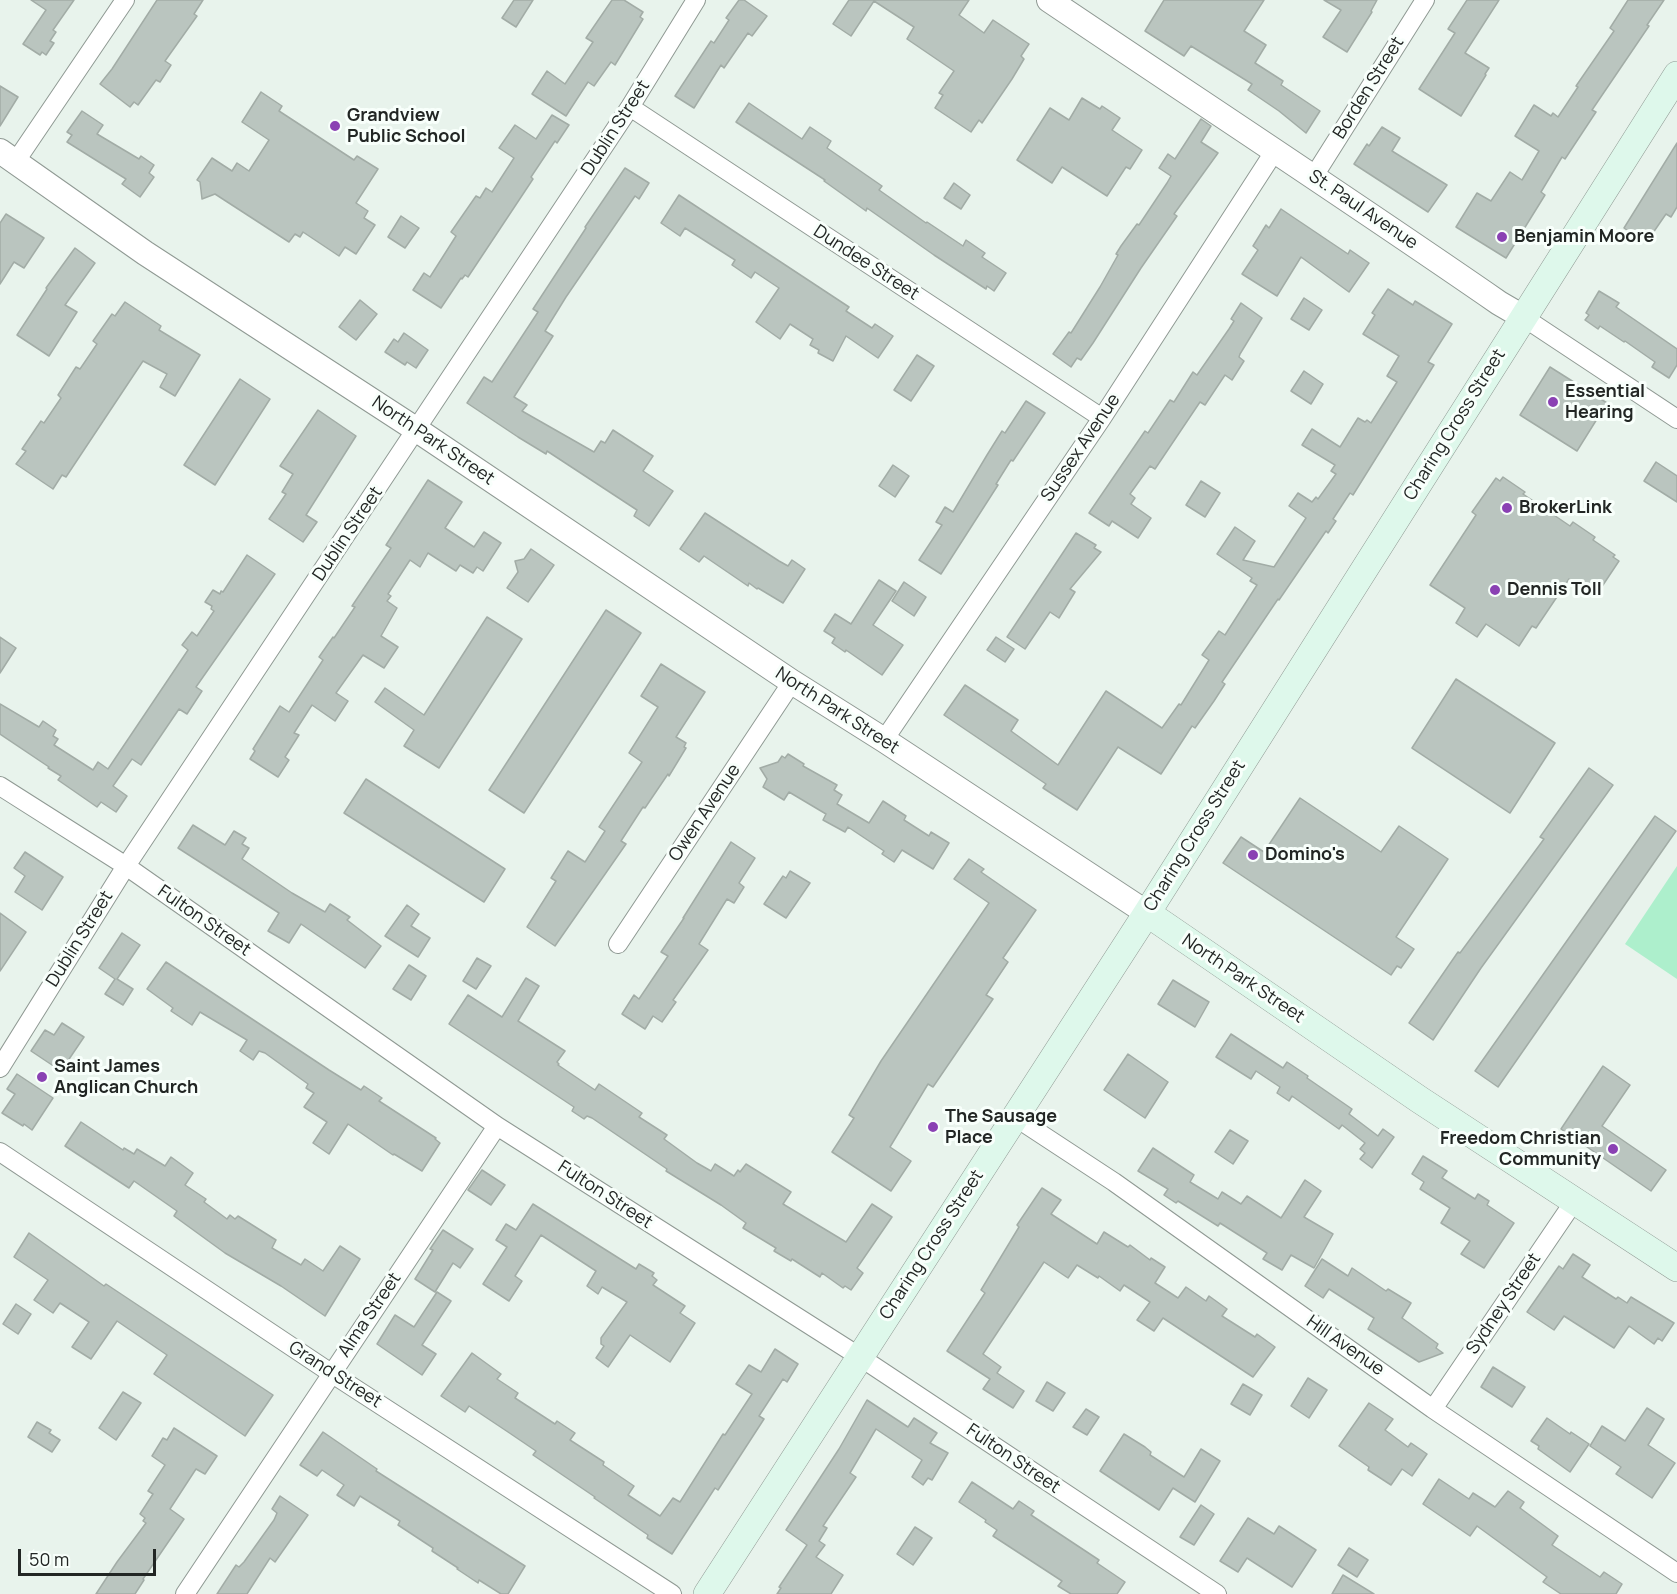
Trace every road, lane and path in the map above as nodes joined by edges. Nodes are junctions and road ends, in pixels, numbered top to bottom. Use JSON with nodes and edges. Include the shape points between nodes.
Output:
{"nodes":[{"id":1,"x":125,"y":0,"type":"edge"},
{"id":2,"x":1049,"y":0,"type":"edge"},
{"id":3,"x":1425,"y":0,"type":"edge"},
{"id":4,"x":690,"y":2,"type":"edge"},
{"id":5,"x":1677,"y":75,"type":"edge"},
{"id":6,"x":630,"y":107,"type":"junction"},
{"id":7,"x":1274,"y":152,"type":"junction"},
{"id":8,"x":8,"y":156,"type":"edge"},
{"id":9,"x":1314,"y":176,"type":"junction"},
{"id":10,"x":1523,"y":317,"type":"junction"},
{"id":11,"x":1102,"y":418,"type":"junction"},
{"id":12,"x":1677,"y":419,"type":"edge"},
{"id":13,"x":417,"y":430,"type":"junction"},
{"id":14,"x":792,"y":682,"type":"junction"},
{"id":15,"x":884,"y":740,"type":"junction"},
{"id":16,"x":0,"y":786,"type":"edge"},
{"id":17,"x":126,"y":866,"type":"junction"},
{"id":18,"x":1147,"y":913,"type":"junction"},
{"id":19,"x":618,"y":944,"type":"dead end"},
{"id":20,"x":0,"y":1068,"type":"edge"},
{"id":21,"x":1015,"y":1117,"type":"junction"},
{"id":22,"x":497,"y":1126,"type":"junction"},
{"id":23,"x":0,"y":1152,"type":"edge"},
{"id":24,"x":1575,"y":1200,"type":"junction"},
{"id":25,"x":1677,"y":1268,"type":"edge"},
{"id":26,"x":860,"y":1357,"type":"junction"},
{"id":27,"x":331,"y":1373,"type":"junction"},
{"id":28,"x":1433,"y":1409,"type":"junction"},
{"id":29,"x":1677,"y":1573,"type":"edge"},
{"id":30,"x":185,"y":1594,"type":"edge"},
{"id":31,"x":672,"y":1594,"type":"edge"},
{"id":32,"x":707,"y":1594,"type":"edge"},
{"id":33,"x":1216,"y":1594,"type":"edge"}],
"edges":[{"from":1,"to":8,"type":"street"},
{"from":2,"to":7,"type":"street","name":"St. Paul Avenue"},
{"from":3,"to":9,"type":"street","name":"Borden Street"},
{"from":4,"to":6,"type":"street","name":"Dublin Street"},
{"from":5,"to":10,"type":"main road","name":"Charing Cross Street"},
{"from":6,"to":11,"type":"street","name":"Dundee Street"},
{"from":6,"to":13,"type":"street","name":"Dublin Street"},
{"from":7,"to":9,"type":"street","name":"St. Paul Avenue"},
{"from":7,"to":11,"type":"street","name":"Sussex Avenue"},
{"from":8,"to":13,"type":"street","name":"North Park Street","via":[[146,253]]},
{"from":9,"to":10,"type":"street","name":"St. Paul Avenue"},
{"from":10,"to":12,"type":"street","name":"St. Paul Avenue"},
{"from":10,"to":18,"type":"main road","name":"Charing Cross Street"},
{"from":11,"to":15,"type":"street","name":"Sussex Avenue"},
{"from":13,"to":14,"type":"street","name":"North Park Street"},
{"from":13,"to":17,"type":"street","name":"Dublin Street"},
{"from":14,"to":15,"type":"street","name":"North Park Street"},
{"from":14,"to":19,"type":"street","name":"Owen Avenue"},
{"from":15,"to":18,"type":"street","name":"North Park Street"},
{"from":16,"to":17,"type":"street","name":"Fulton Street"},
{"from":17,"to":20,"type":"street","name":"Dublin Street"},
{"from":17,"to":22,"type":"street","name":"Fulton Street"},
{"from":18,"to":21,"type":"main road","name":"Charing Cross Street"},
{"from":18,"to":24,"type":"main road","name":"North Park Street","via":[[1420,1100]]},
{"from":21,"to":26,"type":"main road","name":"Charing Cross Street"},
{"from":21,"to":28,"type":"street","name":"Hill Avenue","via":[[1114,1182]]},
{"from":22,"to":26,"type":"street","name":"Fulton Street"},
{"from":22,"to":27,"type":"street","name":"Alma Street"},
{"from":23,"to":27,"type":"street","name":"Grand Street"},
{"from":24,"to":25,"type":"main road","name":"North Park Street"},
{"from":24,"to":28,"type":"street","name":"Sydney Street"},
{"from":26,"to":32,"type":"main road","name":"Charing Cross Street"},
{"from":26,"to":33,"type":"street","name":"Fulton Street"},
{"from":27,"to":30,"type":"street","name":"Alma Street"},
{"from":27,"to":31,"type":"street","name":"Grand Street"},
{"from":28,"to":29,"type":"street","name":"Hill Avenue"}]}
